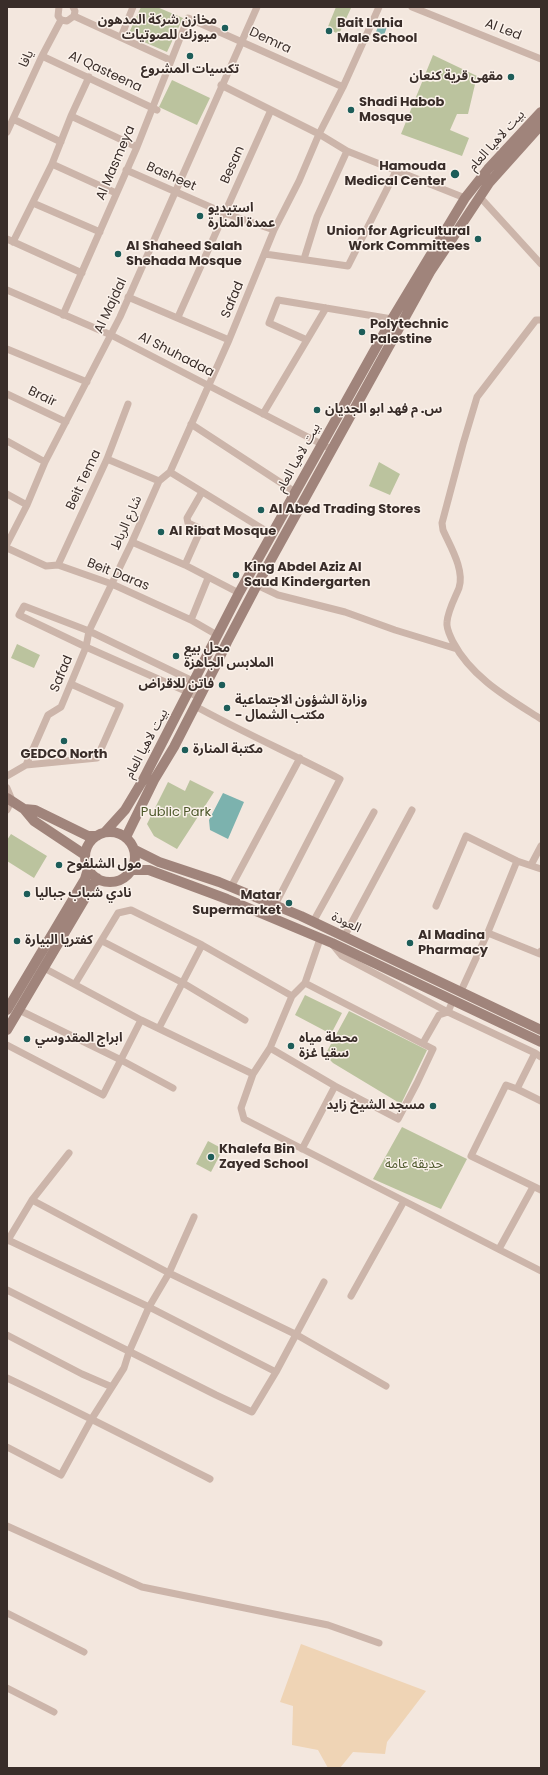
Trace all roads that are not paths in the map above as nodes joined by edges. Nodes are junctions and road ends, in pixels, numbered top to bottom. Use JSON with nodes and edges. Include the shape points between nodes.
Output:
{"nodes":[{"id":1,"x":59,"y":7,"type":"edge"},
{"id":2,"x":73,"y":7,"type":"edge"},
{"id":3,"x":133,"y":7,"type":"edge"},
{"id":4,"x":257,"y":7,"type":"edge"},
{"id":5,"x":378,"y":7,"type":"edge"},
{"id":6,"x":412,"y":7,"type":"edge"},
{"id":7,"x":74,"y":16,"type":"junction"},
{"id":8,"x":188,"y":18,"type":"joint"},
{"id":9,"x":61,"y":20,"type":"junction"},
{"id":10,"x":121,"y":37,"type":"junction"},
{"id":11,"x":242,"y":41,"type":"junction"},
{"id":12,"x":42,"y":56,"type":"junction"},
{"id":13,"x":541,"y":59,"type":"edge"},
{"id":14,"x":170,"y":60,"type":"junction"},
{"id":15,"x":89,"y":77,"type":"junction"},
{"id":16,"x":221,"y":85,"type":"junction"},
{"id":17,"x":342,"y":87,"type":"junction"},
{"id":18,"x":155,"y":109,"type":"junction"},
{"id":19,"x":271,"y":110,"type":"junction"},
{"id":20,"x":541,"y":112,"type":"edge"},
{"id":21,"x":71,"y":116,"type":"junction"},
{"id":22,"x":13,"y":118,"type":"junction"},
{"id":23,"x":541,"y":125,"type":"edge"},
{"id":24,"x":7,"y":132,"type":"edge"},
{"id":25,"x":319,"y":134,"type":"junction"},
{"id":26,"x":61,"y":142,"type":"junction"},
{"id":27,"x":137,"y":147,"type":"junction"},
{"id":28,"x":347,"y":151,"type":"junction"},
{"id":29,"x":52,"y":164,"type":"junction"},
{"id":30,"x":126,"y":170,"type":"junction"},
{"id":31,"x":396,"y":171,"type":"junction"},
{"id":32,"x":175,"y":191,"type":"junction"},
{"id":33,"x":116,"y":193,"type":"junction"},
{"id":34,"x":479,"y":196,"type":"junction"},
{"id":35,"x":465,"y":198,"type":"junction"},
{"id":36,"x":33,"y":203,"type":"junction"},
{"id":37,"x":224,"y":213,"type":"junction"},
{"id":38,"x":274,"y":230,"type":"junction"},
{"id":39,"x":100,"y":232,"type":"junction"},
{"id":40,"x":10,"y":241,"type":"edge"},
{"id":41,"x":266,"y":254,"type":"junction"},
{"id":42,"x":304,"y":259,"type":"junction"},
{"id":43,"x":541,"y":264,"type":"edge"},
{"id":44,"x":82,"y":273,"type":"junction"},
{"id":45,"x":7,"y":290,"type":"edge"},
{"id":46,"x":128,"y":297,"type":"junction"},
{"id":47,"x":326,"y":308,"type":"junction"},
{"id":48,"x":63,"y":315,"type":"junction"},
{"id":49,"x":178,"y":317,"type":"junction"},
{"id":50,"x":392,"y":319,"type":"junction"},
{"id":51,"x":541,"y":320,"type":"edge"},
{"id":52,"x":111,"y":336,"type":"junction"},
{"id":53,"x":229,"y":340,"type":"junction"},
{"id":54,"x":307,"y":340,"type":"junction"},
{"id":55,"x":7,"y":349,"type":"edge"},
{"id":56,"x":87,"y":382,"type":"junction"},
{"id":57,"x":209,"y":385,"type":"junction"},
{"id":58,"x":7,"y":394,"type":"edge"},
{"id":59,"x":128,"y":404,"type":"dead end"},
{"id":60,"x":263,"y":414,"type":"junction"},
{"id":61,"x":66,"y":422,"type":"junction"},
{"id":62,"x":191,"y":424,"type":"junction"},
{"id":63,"x":7,"y":441,"type":"edge"},
{"id":64,"x":326,"y":447,"type":"junction"},
{"id":65,"x":107,"y":459,"type":"junction"},
{"id":66,"x":45,"y":462,"type":"junction"},
{"id":67,"x":170,"y":472,"type":"junction"},
{"id":68,"x":159,"y":481,"type":"junction"},
{"id":69,"x":202,"y":492,"type":"junction"},
{"id":70,"x":295,"y":492,"type":"junction"},
{"id":71,"x":7,"y":494,"type":"edge"},
{"id":72,"x":27,"y":505,"type":"junction"},
{"id":73,"x":271,"y":534,"type":"junction"},
{"id":74,"x":132,"y":542,"type":"junction"},
{"id":75,"x":7,"y":544,"type":"edge"},
{"id":76,"x":7,"y":548,"type":"edge"},
{"id":77,"x":58,"y":565,"type":"junction"},
{"id":78,"x":186,"y":565,"type":"junction"},
{"id":79,"x":208,"y":578,"type":"junction"},
{"id":80,"x":112,"y":584,"type":"junction"},
{"id":81,"x":257,"y":585,"type":"junction"},
{"id":82,"x":239,"y":593,"type":"junction"},
{"id":83,"x":190,"y":620,"type":"junction"},
{"id":84,"x":89,"y":631,"type":"junction"},
{"id":85,"x":217,"y":635,"type":"junction"},
{"id":86,"x":86,"y":647,"type":"junction"},
{"id":87,"x":457,"y":649,"type":"junction"},
{"id":88,"x":194,"y":681,"type":"junction"},
{"id":89,"x":71,"y":684,"type":"junction"},
{"id":90,"x":205,"y":687,"type":"junction"},
{"id":91,"x":189,"y":692,"type":"junction"},
{"id":92,"x":197,"y":701,"type":"junction"},
{"id":93,"x":541,"y":719,"type":"edge"},
{"id":94,"x":300,"y":758,"type":"junction"},
{"id":95,"x":26,"y":765,"type":"junction"},
{"id":96,"x":7,"y":776,"type":"edge"},
{"id":97,"x":7,"y":788,"type":"edge"},
{"id":98,"x":10,"y":799,"type":"edge"},
{"id":99,"x":24,"y":809,"type":"junction"},
{"id":100,"x":7,"y":810,"type":"edge"},
{"id":101,"x":412,"y":810,"type":"dead end"},
{"id":102,"x":374,"y":812,"type":"dead end"},
{"id":103,"x":101,"y":834,"type":"junction"},
{"id":104,"x":126,"y":837,"type":"junction"},
{"id":105,"x":541,"y":846,"type":"edge"},
{"id":106,"x":134,"y":850,"type":"junction"},
{"id":107,"x":85,"y":855,"type":"junction"},
{"id":108,"x":517,"y":861,"type":"junction"},
{"id":109,"x":531,"y":865,"type":"junction"},
{"id":110,"x":88,"y":869,"type":"junction"},
{"id":111,"x":541,"y":869,"type":"edge"},
{"id":112,"x":132,"y":870,"type":"junction"},
{"id":113,"x":97,"y":878,"type":"junction"},
{"id":114,"x":231,"y":887,"type":"junction"},
{"id":115,"x":275,"y":905,"type":"junction"},
{"id":116,"x":436,"y":906,"type":"dead end"},
{"id":117,"x":313,"y":922,"type":"junction"},
{"id":118,"x":488,"y":933,"type":"junction"},
{"id":119,"x":344,"y":937,"type":"junction"},
{"id":120,"x":320,"y":939,"type":"junction"},
{"id":121,"x":102,"y":941,"type":"junction"},
{"id":122,"x":332,"y":943,"type":"junction"},
{"id":123,"x":202,"y":945,"type":"junction"},
{"id":124,"x":541,"y":951,"type":"edge"},
{"id":125,"x":44,"y":968,"type":"junction"},
{"id":126,"x":305,"y":983,"type":"junction"},
{"id":127,"x":75,"y":984,"type":"junction"},
{"id":128,"x":183,"y":984,"type":"junction"},
{"id":129,"x":461,"y":991,"type":"junction"},
{"id":130,"x":292,"y":996,"type":"junction"},
{"id":131,"x":453,"y":1000,"type":"junction"},
{"id":132,"x":7,"y":1010,"type":"edge"},
{"id":133,"x":19,"y":1010,"type":"junction"},
{"id":134,"x":448,"y":1012,"type":"junction"},
{"id":135,"x":141,"y":1020,"type":"junction"},
{"id":136,"x":244,"y":1020,"type":"dead end"},
{"id":137,"x":158,"y":1028,"type":"junction"},
{"id":138,"x":7,"y":1030,"type":"edge"},
{"id":139,"x":541,"y":1030,"type":"edge"},
{"id":140,"x":541,"y":1042,"type":"edge"},
{"id":141,"x":423,"y":1043,"type":"junction"},
{"id":142,"x":7,"y":1045,"type":"edge"},
{"id":143,"x":270,"y":1048,"type":"junction"},
{"id":144,"x":538,"y":1055,"type":"edge"},
{"id":145,"x":121,"y":1060,"type":"junction"},
{"id":146,"x":253,"y":1074,"type":"junction"},
{"id":147,"x":335,"y":1086,"type":"junction"},
{"id":148,"x":172,"y":1088,"type":"dead end"},
{"id":149,"x":517,"y":1089,"type":"junction"},
{"id":150,"x":541,"y":1101,"type":"edge"},
{"id":151,"x":302,"y":1149,"type":"junction"},
{"id":152,"x":68,"y":1153,"type":"dead end"},
{"id":153,"x":533,"y":1187,"type":"junction"},
{"id":154,"x":541,"y":1190,"type":"edge"},
{"id":155,"x":32,"y":1200,"type":"junction"},
{"id":156,"x":404,"y":1201,"type":"junction"},
{"id":157,"x":194,"y":1218,"type":"dead end"},
{"id":158,"x":8,"y":1240,"type":"edge"},
{"id":159,"x":499,"y":1249,"type":"junction"},
{"id":160,"x":541,"y":1271,"type":"edge"},
{"id":161,"x":169,"y":1273,"type":"junction"},
{"id":162,"x":324,"y":1282,"type":"dead end"},
{"id":163,"x":7,"y":1290,"type":"edge"},
{"id":164,"x":351,"y":1296,"type":"dead end"},
{"id":165,"x":149,"y":1307,"type":"junction"},
{"id":166,"x":7,"y":1335,"type":"edge"},
{"id":167,"x":297,"y":1335,"type":"junction"},
{"id":168,"x":129,"y":1352,"type":"junction"},
{"id":169,"x":276,"y":1372,"type":"junction"},
{"id":170,"x":7,"y":1378,"type":"edge"},
{"id":171,"x":386,"y":1386,"type":"dead end"},
{"id":172,"x":112,"y":1387,"type":"junction"},
{"id":173,"x":91,"y":1420,"type":"junction"},
{"id":174,"x":7,"y":1448,"type":"edge"},
{"id":175,"x":210,"y":1479,"type":"dead end"},
{"id":176,"x":7,"y":1526,"type":"edge"},
{"id":177,"x":7,"y":1613,"type":"edge"},
{"id":178,"x":379,"y":1643,"type":"dead end"},
{"id":179,"x":84,"y":1652,"type":"dead end"},
{"id":180,"x":7,"y":1688,"type":"edge"},
{"id":181,"x":54,"y":1712,"type":"dead end"}],
"edges":[{"from":1,"to":9,"type":"street","via":[[57,13]]},
{"from":2,"to":7,"type":"street"},
{"from":3,"to":10,"type":"street"},
{"from":4,"to":11,"type":"street","name":"Al Majdal"},
{"from":5,"to":17,"type":"street","name":"Safad"},
{"from":6,"to":13,"type":"street","name":"Al Led"},
{"from":7,"to":9,"type":"street","via":[[68,22]]},
{"from":7,"to":10,"type":"street"},
{"from":8,"to":11,"type":"street","name":"Demra"},
{"from":8,"to":14,"type":"street","name":"Al Masmeya"},
{"from":9,"to":12,"type":"street","name":"يافا"},
{"from":10,"to":14,"type":"street"},
{"from":11,"to":16,"type":"street","name":"Al Majdal"},
{"from":11,"to":17,"type":"street","name":"Demra"},
{"from":12,"to":15,"type":"street","name":"Al Qasteena"},
{"from":12,"to":22,"type":"street","name":"يافا"},
{"from":14,"to":18,"type":"street","name":"Al Masmeya"},
{"from":15,"to":18,"type":"street","name":"Al Qasteena"},
{"from":15,"to":21,"type":"street"},
{"from":16,"to":19,"type":"street"},
{"from":16,"to":32,"type":"street","name":"Al Majdal"},
{"from":17,"to":25,"type":"street","name":"Safad"},
{"from":18,"to":27,"type":"street","name":"Al Masmeya"},
{"from":19,"to":25,"type":"street"},
{"from":19,"to":37,"type":"street","name":"Besan"},
{"from":20,"to":35,"type":"main road","name":"بيت لاهيا العام"},
{"from":21,"to":26,"type":"street"},
{"from":21,"to":27,"type":"street"},
{"from":22,"to":24,"type":"street","name":"يافا"},
{"from":22,"to":26,"type":"street"},
{"from":23,"to":34,"type":"main road","name":"بيت لاهيا العام"},
{"from":25,"to":28,"type":"street"},
{"from":25,"to":38,"type":"street","name":"Safad","via":[[299,182]]},
{"from":26,"to":29,"type":"street"},
{"from":27,"to":30,"type":"street","name":"Al Masmeya"},
{"from":28,"to":31,"type":"street"},
{"from":28,"to":42,"type":"street","via":[[317,217]]},
{"from":29,"to":33,"type":"street"},
{"from":29,"to":36,"type":"street"},
{"from":30,"to":32,"type":"street","name":"Basheet"},
{"from":30,"to":33,"type":"street","name":"Al Masmeya"},
{"from":31,"to":35,"type":"street"},
{"from":31,"to":42,"type":"street","via":[[348,266]]},
{"from":32,"to":37,"type":"street","name":"Basheet"},
{"from":32,"to":46,"type":"street","name":"Al Majdal"},
{"from":33,"to":39,"type":"street","name":"Al Masmeya"},
{"from":34,"to":43,"type":"street"},
{"from":34,"to":64,"type":"main road","name":"بيت لاهيا العام","via":[[430,272]]},
{"from":35,"to":50,"type":"main road","name":"بيت لاهيا العام"},
{"from":36,"to":39,"type":"street"},
{"from":36,"to":40,"type":"street"},
{"from":37,"to":38,"type":"street","name":"Basheet"},
{"from":37,"to":49,"type":"street","name":"Besan"},
{"from":38,"to":41,"type":"street","name":"Safad"},
{"from":39,"to":44,"type":"street","name":"Al Masmeya"},
{"from":40,"to":44,"type":"street"},
{"from":41,"to":42,"type":"street"},
{"from":41,"to":53,"type":"street","name":"Safad"},
{"from":44,"to":48,"type":"street","name":"Al Masmeya"},
{"from":45,"to":48,"type":"street","name":"Al Shuhadaa"},
{"from":46,"to":49,"type":"street"},
{"from":46,"to":52,"type":"street","name":"Al Majdal"},
{"from":47,"to":50,"type":"street"},
{"from":47,"to":54,"type":"street"},
{"from":47,"to":54,"type":"street","via":[[278,300],[269,323]]},
{"from":48,"to":52,"type":"street","name":"Al Shuhadaa"},
{"from":49,"to":53,"type":"street"},
{"from":50,"to":64,"type":"main road","name":"بيت لاهيا العام"},
{"from":51,"to":87,"type":"street","via":[[536,320],[477,397],[442,520],[443,530],[461,575],[460,586],[447,624]]},
{"from":52,"to":56,"type":"street","name":"Al Majdal"},
{"from":52,"to":57,"type":"street","name":"Al Shuhadaa"},
{"from":53,"to":57,"type":"street","name":"Safad"},
{"from":54,"to":60,"type":"street"},
{"from":55,"to":56,"type":"street"},
{"from":56,"to":61,"type":"street","name":"Al Majdal"},
{"from":57,"to":60,"type":"street","name":"Al Shuhadaa"},
{"from":57,"to":62,"type":"street","name":"Safad"},
{"from":58,"to":61,"type":"street","name":"Brair"},
{"from":59,"to":65,"type":"street","name":"Beit Tema"},
{"from":60,"to":64,"type":"street","name":"Al Shuhadaa"},
{"from":61,"to":66,"type":"street","name":"Al Majdal"},
{"from":62,"to":67,"type":"street","name":"Safad"},
{"from":62,"to":70,"type":"street"},
{"from":63,"to":66,"type":"street"},
{"from":64,"to":70,"type":"main road","name":"بيت لاهيا العام"},
{"from":64,"to":81,"type":"main road","name":"بيت لاهيا العام"},
{"from":65,"to":68,"type":"street"},
{"from":65,"to":77,"type":"street","name":"Beit Tema"},
{"from":66,"to":72,"type":"street","name":"Al Majdal"},
{"from":67,"to":68,"type":"street","name":"شارع الرباط"},
{"from":67,"to":69,"type":"street"},
{"from":68,"to":74,"type":"street","name":"شارع الرباط"},
{"from":69,"to":73,"type":"street"},
{"from":69,"to":78,"type":"street","via":[[187,518],[188,523],[202,529]]},
{"from":70,"to":73,"type":"main road","name":"بيت لاهيا العام"},
{"from":71,"to":72,"type":"street"},
{"from":72,"to":75,"type":"street","name":"Al Majdal"},
{"from":73,"to":82,"type":"main road","name":"بيت لاهيا العام"},
{"from":74,"to":78,"type":"street"},
{"from":74,"to":80,"type":"street","name":"شارع الرباط"},
{"from":76,"to":77,"type":"street","name":"Beit Daras","via":[[46,566]]},
{"from":77,"to":80,"type":"street","name":"Beit Daras"},
{"from":78,"to":79,"type":"street"},
{"from":79,"to":82,"type":"street"},
{"from":79,"to":83,"type":"street"},
{"from":80,"to":83,"type":"street","name":"Beit Daras"},
{"from":80,"to":84,"type":"street","name":"شارع الرباط"},
{"from":81,"to":87,"type":"street","via":[[278,595],[345,612]]},
{"from":81,"to":90,"type":"main road","name":"بيت لاهيا العام"},
{"from":82,"to":85,"type":"main road","name":"بيت لاهيا العام"},
{"from":83,"to":85,"type":"street","name":"Beit Daras"},
{"from":84,"to":86,"type":"street","name":"Safad"},
{"from":84,"to":86,"type":"street","via":[[24,606],[19,615]]},
{"from":84,"to":88,"type":"street"},
{"from":85,"to":88,"type":"main road","name":"بيت لاهيا العام"},
{"from":86,"to":89,"type":"street","name":"Safad"},
{"from":86,"to":91,"type":"street"},
{"from":87,"to":93,"type":"street","via":[[485,682],[513,703]]},
{"from":88,"to":90,"type":"street"},
{"from":88,"to":91,"type":"main road","name":"بيت لاهيا العام"},
{"from":89,"to":95,"type":"street","name":"Safad","via":[[62,707],[48,716]]},
{"from":89,"to":95,"type":"street","via":[[120,706],[97,758]]},
{"from":90,"to":92,"type":"main road","name":"بيت لاهيا العام"},
{"from":91,"to":92,"type":"street"},
{"from":91,"to":103,"type":"main road","name":"بيت لاهيا العام","via":[[125,810]]},
{"from":92,"to":94,"type":"street","via":[[236,729]]},
{"from":92,"to":104,"type":"main road","name":"بيت لاهيا العام"},
{"from":94,"to":114,"type":"street"},
{"from":94,"to":115,"type":"street","via":[[340,779]]},
{"from":95,"to":96,"type":"street"},
{"from":97,"to":98,"type":"street"},
{"from":98,"to":99,"type":"main road"},
{"from":98,"to":100,"type":"street"},
{"from":99,"to":103,"type":"main road","via":[[35,810],[88,836]]},
{"from":99,"to":107,"type":"main road","via":[[34,821]]},
{"from":101,"to":119,"type":"street"},
{"from":102,"to":117,"type":"street"},
{"from":103,"to":104,"type":"main road","via":[[114,832]]},
{"from":103,"to":107,"type":"main road","via":[[88,845]]},
{"from":104,"to":106,"type":"main road"},
{"from":105,"to":109,"type":"street"},
{"from":106,"to":112,"type":"main road","via":[[135,862]]},
{"from":106,"to":114,"type":"main road","name":"العودة","via":[[159,862]]},
{"from":107,"to":110,"type":"main road"},
{"from":108,"to":109,"type":"street"},
{"from":108,"to":116,"type":"street","via":[[466,836]]},
{"from":108,"to":118,"type":"street"},
{"from":109,"to":111,"type":"street"},
{"from":110,"to":113,"type":"main road"},
{"from":110,"to":132,"type":"main road","via":[[85,880]]},
{"from":112,"to":113,"type":"main road","via":[[116,882],[104,882]]},
{"from":112,"to":120,"type":"main road","name":"العودة","via":[[149,870],[196,886]]},
{"from":113,"to":125,"type":"main road"},
{"from":114,"to":115,"type":"main road","name":"العودة"},
{"from":115,"to":117,"type":"main road","name":"العودة"},
{"from":117,"to":119,"type":"main road","name":"العودة"},
{"from":118,"to":124,"type":"street","via":[[540,954]]},
{"from":118,"to":129,"type":"street"},
{"from":119,"to":129,"type":"main road","name":"العودة"},
{"from":120,"to":122,"type":"main road","name":"العودة"},
{"from":120,"to":126,"type":"street"},
{"from":121,"to":123,"type":"street","via":[[118,913],[131,910]]},
{"from":121,"to":127,"type":"street"},
{"from":121,"to":128,"type":"street"},
{"from":122,"to":131,"type":"main road","name":"العودة"},
{"from":122,"to":134,"type":"street","via":[[342,956]]},
{"from":123,"to":128,"type":"street"},
{"from":123,"to":130,"type":"street"},
{"from":125,"to":127,"type":"street"},
{"from":125,"to":133,"type":"main road"},
{"from":126,"to":130,"type":"street"},
{"from":126,"to":141,"type":"street"},
{"from":127,"to":135,"type":"street"},
{"from":128,"to":136,"type":"street"},
{"from":128,"to":137,"type":"street"},
{"from":129,"to":139,"type":"main road","name":"العودة"},
{"from":130,"to":143,"type":"street"},
{"from":131,"to":134,"type":"street"},
{"from":131,"to":140,"type":"main road","name":"العودة"},
{"from":133,"to":138,"type":"main road"},
{"from":133,"to":145,"type":"street"},
{"from":134,"to":141,"type":"street","via":[[439,1015]]},
{"from":134,"to":144,"type":"street"},
{"from":135,"to":137,"type":"street"},
{"from":135,"to":145,"type":"street"},
{"from":137,"to":146,"type":"street"},
{"from":141,"to":147,"type":"street","via":[[433,1049],[398,1119]]},
{"from":142,"to":145,"type":"street","via":[[103,1095]]},
{"from":143,"to":146,"type":"street"},
{"from":143,"to":147,"type":"street"},
{"from":144,"to":149,"type":"street"},
{"from":145,"to":148,"type":"street"},
{"from":146,"to":151,"type":"street","via":[[241,1108],[244,1119]]},
{"from":147,"to":151,"type":"street"},
{"from":149,"to":150,"type":"street"},
{"from":149,"to":153,"type":"street","via":[[506,1085],[471,1156]]},
{"from":151,"to":156,"type":"street"},
{"from":152,"to":155,"type":"street"},
{"from":153,"to":154,"type":"street"},
{"from":153,"to":159,"type":"street"},
{"from":155,"to":158,"type":"street"},
{"from":155,"to":161,"type":"street"},
{"from":156,"to":159,"type":"street"},
{"from":156,"to":164,"type":"street"},
{"from":157,"to":161,"type":"street"},
{"from":158,"to":165,"type":"street"},
{"from":159,"to":160,"type":"street"},
{"from":161,"to":165,"type":"street"},
{"from":161,"to":167,"type":"street"},
{"from":162,"to":167,"type":"street"},
{"from":163,"to":168,"type":"street"},
{"from":165,"to":168,"type":"street"},
{"from":165,"to":169,"type":"street"},
{"from":166,"to":172,"type":"street"},
{"from":167,"to":169,"type":"street"},
{"from":167,"to":171,"type":"street"},
{"from":168,"to":169,"type":"street","via":[[252,1412]]},
{"from":168,"to":172,"type":"street","via":[[124,1368]]},
{"from":170,"to":173,"type":"street","via":[[66,1405]]},
{"from":172,"to":173,"type":"street"},
{"from":173,"to":174,"type":"street","via":[[61,1475]]},
{"from":173,"to":175,"type":"street"},
{"from":176,"to":178,"type":"street","via":[[142,1587],[328,1625]]},
{"from":177,"to":179,"type":"street"},
{"from":180,"to":181,"type":"street"}]}
